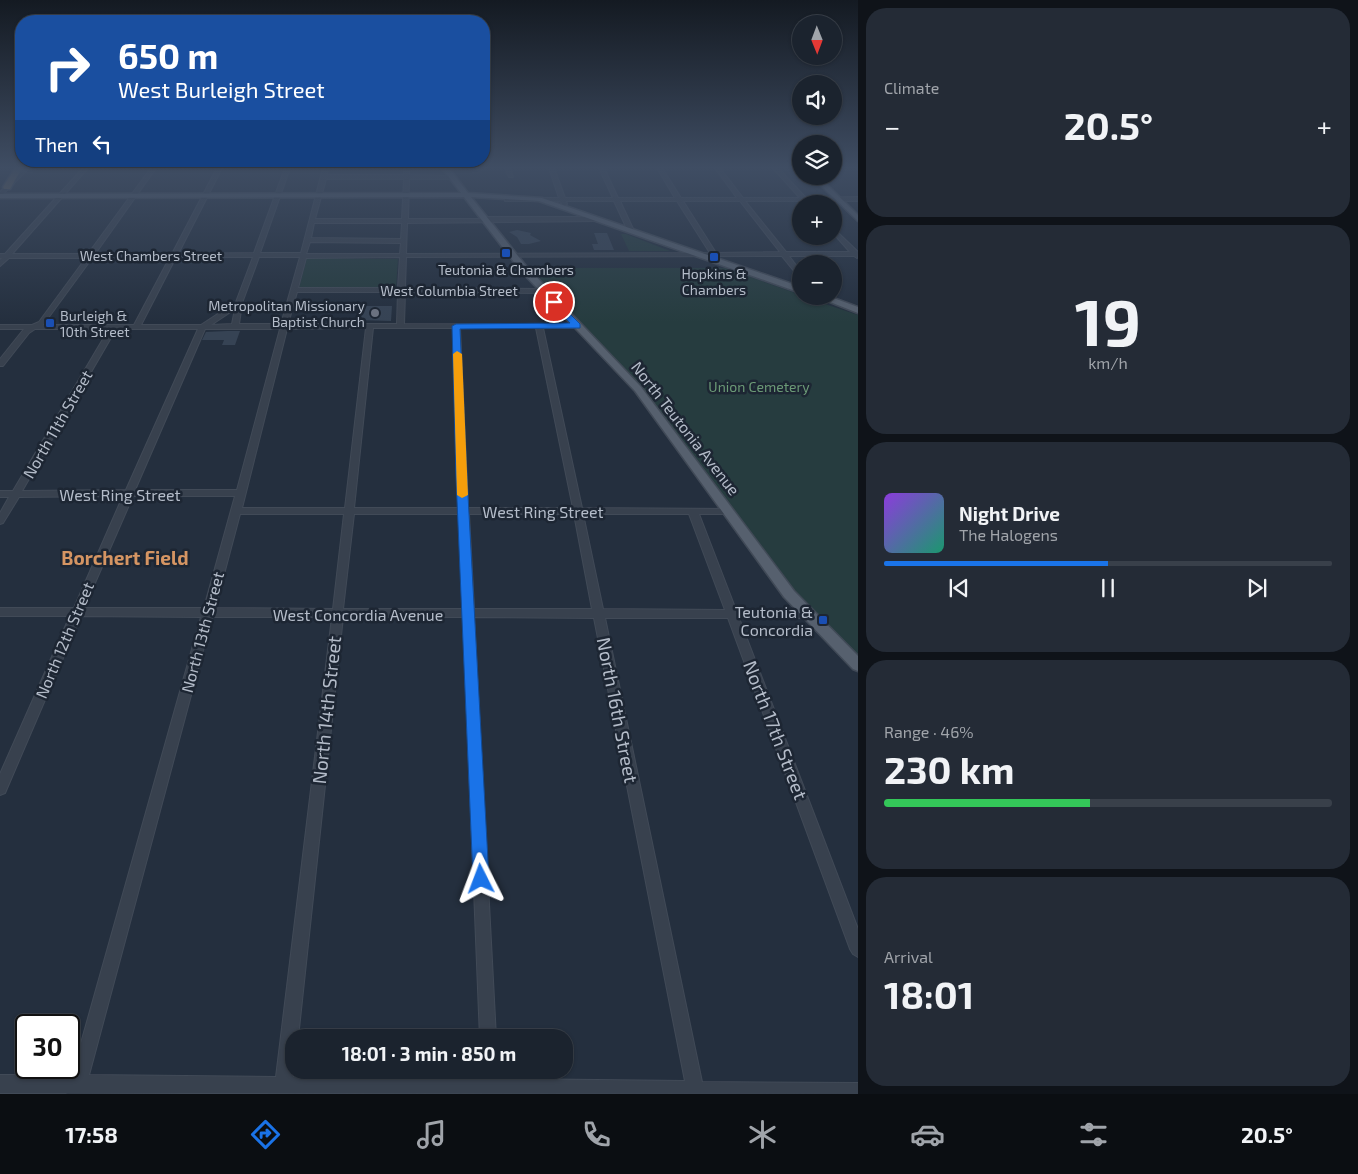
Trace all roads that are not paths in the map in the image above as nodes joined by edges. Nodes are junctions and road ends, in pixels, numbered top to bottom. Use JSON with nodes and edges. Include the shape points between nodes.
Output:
{"nodes":[{"id":1,"x":39,"y":219,"type":"edge"},
{"id":2,"x":117,"y":219,"type":"edge"},
{"id":3,"x":193,"y":219,"type":"edge"},
{"id":4,"x":270,"y":219,"type":"edge"},
{"id":5,"x":591,"y":219,"type":"edge"},
{"id":6,"x":597,"y":219,"type":"edge"},
{"id":7,"x":625,"y":219,"type":"edge"},
{"id":8,"x":691,"y":219,"type":"edge"},
{"id":9,"x":758,"y":219,"type":"edge"},
{"id":10,"x":485,"y":220,"type":"junction"},
{"id":11,"x":312,"y":221,"type":"joint"},
{"id":12,"x":404,"y":221,"type":"junction"},
{"id":13,"x":630,"y":231,"type":"junction"},
{"id":14,"x":842,"y":239,"type":"edge"},
{"id":15,"x":307,"y":240,"type":"junction"},
{"id":16,"x":404,"y":241,"type":"junction"},
{"id":17,"x":695,"y":254,"type":"junction"},
{"id":18,"x":714,"y":254,"type":"junction"},
{"id":19,"x":785,"y":254,"type":"junction"},
{"id":20,"x":172,"y":255,"type":"junction"},
{"id":21,"x":257,"y":255,"type":"junction"},
{"id":22,"x":303,"y":255,"type":"junction"},
{"id":23,"x":857,"y":255,"type":"edge"},
{"id":24,"x":3,"y":256,"type":"edge"},
{"id":25,"x":90,"y":256,"type":"junction"},
{"id":26,"x":403,"y":256,"type":"junction"},
{"id":27,"x":514,"y":256,"type":"junction"},
{"id":28,"x":0,"y":264,"type":"edge"},
{"id":29,"x":724,"y":264,"type":"junction"},
{"id":30,"x":792,"y":264,"type":"edge"},
{"id":31,"x":792,"y":287,"type":"edge"},
{"id":32,"x":294,"y":290,"type":"junction"},
{"id":33,"x":402,"y":290,"type":"junction"},
{"id":34,"x":543,"y":290,"type":"junction"},
{"id":35,"x":239,"y":304,"type":"junction"},
{"id":36,"x":842,"y":304,"type":"edge"},
{"id":37,"x":858,"y":310,"type":"edge"},
{"id":38,"x":285,"y":326,"type":"junction"},
{"id":39,"x":370,"y":326,"type":"junction"},
{"id":40,"x":400,"y":326,"type":"junction"},
{"id":41,"x":456,"y":326,"type":"junction"},
{"id":42,"x":539,"y":326,"type":"junction"},
{"id":43,"x":577,"y":326,"type":"junction"},
{"id":44,"x":0,"y":327,"type":"edge"},
{"id":45,"x":34,"y":327,"type":"junction"},
{"id":46,"x":114,"y":327,"type":"junction"},
{"id":47,"x":136,"y":327,"type":"junction"},
{"id":48,"x":202,"y":327,"type":"junction"},
{"id":49,"x":235,"y":327,"type":"junction"},
{"id":50,"x":0,"y":364,"type":"edge"},
{"id":51,"x":240,"y":493,"type":"junction"},
{"id":52,"x":0,"y":494,"type":"edge"},
{"id":53,"x":16,"y":494,"type":"junction"},
{"id":54,"x":128,"y":494,"type":"junction"},
{"id":55,"x":236,"y":511,"type":"junction"},
{"id":56,"x":350,"y":511,"type":"junction"},
{"id":57,"x":463,"y":511,"type":"junction"},
{"id":58,"x":578,"y":511,"type":"junction"},
{"id":59,"x":693,"y":511,"type":"junction"},
{"id":60,"x":729,"y":512,"type":"junction"},
{"id":61,"x":0,"y":521,"type":"edge"},
{"id":62,"x":0,"y":612,"type":"edge"},
{"id":63,"x":76,"y":612,"type":"junction"},
{"id":64,"x":208,"y":613,"type":"junction"},
{"id":65,"x":337,"y":614,"type":"junction"},
{"id":66,"x":468,"y":614,"type":"junction"},
{"id":67,"x":599,"y":614,"type":"junction"},
{"id":68,"x":807,"y":614,"type":"junction"},
{"id":69,"x":733,"y":615,"type":"junction"},
{"id":70,"x":858,"y":665,"type":"edge"},
{"id":71,"x":0,"y":789,"type":"edge"},
{"id":72,"x":858,"y":949,"type":"edge"},
{"id":73,"x":488,"y":1029,"type":"edge"},
{"id":74,"x":0,"y":1084,"type":"edge"},
{"id":75,"x":77,"y":1089,"type":"edge"},
{"id":76,"x":284,"y":1090,"type":"edge"},
{"id":77,"x":491,"y":1091,"type":"edge"},
{"id":78,"x":695,"y":1092,"type":"edge"},
{"id":79,"x":858,"y":1092,"type":"edge"}],
"edges":[{"from":1,"to":24,"type":"street"},
{"from":2,"to":25,"type":"street"},
{"from":3,"to":20,"type":"street"},
{"from":4,"to":21,"type":"street"},
{"from":5,"to":10,"type":"street"},
{"from":6,"to":13,"type":"main road"},
{"from":7,"to":13,"type":"street"},
{"from":8,"to":18,"type":"street"},
{"from":9,"to":19,"type":"street"},
{"from":10,"to":12,"type":"street"},
{"from":10,"to":27,"type":"main road","name":"North Teutonia Avenue"},
{"from":11,"to":12,"type":"street"},
{"from":11,"to":15,"type":"street","name":"North 13th Street"},
{"from":12,"to":16,"type":"street"},
{"from":13,"to":17,"type":"main road"},
{"from":14,"to":23,"type":"street"},
{"from":15,"to":16,"type":"street"},
{"from":15,"to":22,"type":"street","name":"North 13th Street"},
{"from":16,"to":26,"type":"street"},
{"from":17,"to":18,"type":"street","name":"West Chambers Street"},
{"from":17,"to":27,"type":"street","name":"West Chambers Street"},
{"from":17,"to":29,"type":"main road"},
{"from":18,"to":19,"type":"street","name":"West Chambers Street"},
{"from":18,"to":29,"type":"main road","via":[[710,256]]},
{"from":19,"to":23,"type":"street","name":"West Chambers Street"},
{"from":19,"to":30,"type":"street"},
{"from":20,"to":21,"type":"street","name":"West Chambers Street"},
{"from":20,"to":25,"type":"street","name":"West Chambers Street"},
{"from":20,"to":47,"type":"street"},
{"from":21,"to":22,"type":"street","name":"West Chambers Street"},
{"from":21,"to":35,"type":"street"},
{"from":22,"to":26,"type":"street","name":"West Chambers Street"},
{"from":22,"to":32,"type":"street","name":"North 13th Street"},
{"from":24,"to":25,"type":"street","name":"West Chambers Street"},
{"from":24,"to":28,"type":"street"},
{"from":25,"to":45,"type":"street","via":[[41,323]]},
{"from":26,"to":27,"type":"street","name":"West Chambers Street"},
{"from":26,"to":33,"type":"street"},
{"from":27,"to":34,"type":"main road","name":"North Teutonia Avenue"},
{"from":29,"to":31,"type":"main road"},
{"from":32,"to":33,"type":"street","name":"West Columbia Street"},
{"from":32,"to":38,"type":"street","name":"North 13th Street"},
{"from":33,"to":34,"type":"street","name":"West Columbia Street"},
{"from":33,"to":40,"type":"street"},
{"from":34,"to":43,"type":"main road","name":"North Teutonia Avenue"},
{"from":35,"to":48,"type":"street","via":[[227,318]]},
{"from":35,"to":49,"type":"street"},
{"from":36,"to":37,"type":"main road"},
{"from":38,"to":39,"type":"street"},
{"from":38,"to":49,"type":"street"},
{"from":38,"to":51,"type":"street","name":"North 13th Street"},
{"from":39,"to":40,"type":"street"},
{"from":39,"to":56,"type":"street","name":"North 14th Street"},
{"from":40,"to":41,"type":"street"},
{"from":41,"to":42,"type":"street"},
{"from":41,"to":57,"type":"street"},
{"from":42,"to":43,"type":"street"},
{"from":42,"to":58,"type":"street","name":"North 16th Street"},
{"from":43,"to":60,"type":"main road","name":"North Teutonia Avenue","via":[[638,389]]},
{"from":44,"to":45,"type":"street"},
{"from":45,"to":46,"type":"street"},
{"from":45,"to":50,"type":"street","via":[[26,331]]},
{"from":46,"to":47,"type":"street"},
{"from":46,"to":53,"type":"street","name":"North 11th Street"},
{"from":47,"to":48,"type":"street"},
{"from":48,"to":49,"type":"street"},
{"from":48,"to":54,"type":"street","name":"North 12th Street"},
{"from":51,"to":54,"type":"street","name":"West Ring Street"},
{"from":51,"to":55,"type":"street","name":"North 13th Street"},
{"from":52,"to":53,"type":"street","name":"West Ring Street"},
{"from":53,"to":54,"type":"street","name":"West Ring Street"},
{"from":53,"to":61,"type":"street","name":"North 11th Street"},
{"from":54,"to":63,"type":"street","name":"North 12th Street"},
{"from":55,"to":56,"type":"street","name":"West Ring Street"},
{"from":55,"to":64,"type":"street","name":"North 13th Street"},
{"from":56,"to":57,"type":"street","name":"West Ring Street"},
{"from":56,"to":65,"type":"street","name":"North 14th Street"},
{"from":57,"to":58,"type":"street","name":"West Ring Street"},
{"from":57,"to":66,"type":"street"},
{"from":58,"to":59,"type":"street","name":"West Ring Street"},
{"from":58,"to":67,"type":"street","name":"North 16th Street"},
{"from":59,"to":60,"type":"street","name":"West Ring Street"},
{"from":59,"to":69,"type":"street","name":"North 17th Street"},
{"from":60,"to":68,"type":"main road","name":"North Teutonia Avenue"},
{"from":62,"to":63,"type":"street","name":"West Concordia Avenue"},
{"from":63,"to":64,"type":"street","name":"West Concordia Avenue"},
{"from":63,"to":71,"type":"street","name":"North 12th Street"},
{"from":64,"to":65,"type":"street","name":"West Concordia Avenue"},
{"from":64,"to":75,"type":"street","name":"North 13th Street"},
{"from":65,"to":66,"type":"street","name":"West Concordia Avenue"},
{"from":65,"to":76,"type":"street","name":"North 14th Street"},
{"from":66,"to":67,"type":"street","name":"West Concordia Avenue"},
{"from":66,"to":73,"type":"street"},
{"from":67,"to":69,"type":"street","name":"West Concordia Avenue"},
{"from":67,"to":78,"type":"street","name":"North 16th Street"},
{"from":68,"to":69,"type":"street","name":"West Concordia Avenue"},
{"from":68,"to":70,"type":"main road","name":"North Teutonia Avenue"},
{"from":69,"to":72,"type":"street","name":"North 17th Street"},
{"from":74,"to":75,"type":"street"},
{"from":75,"to":76,"type":"street"},
{"from":76,"to":77,"type":"street"},
{"from":77,"to":78,"type":"street"},
{"from":78,"to":79,"type":"street"}]}
